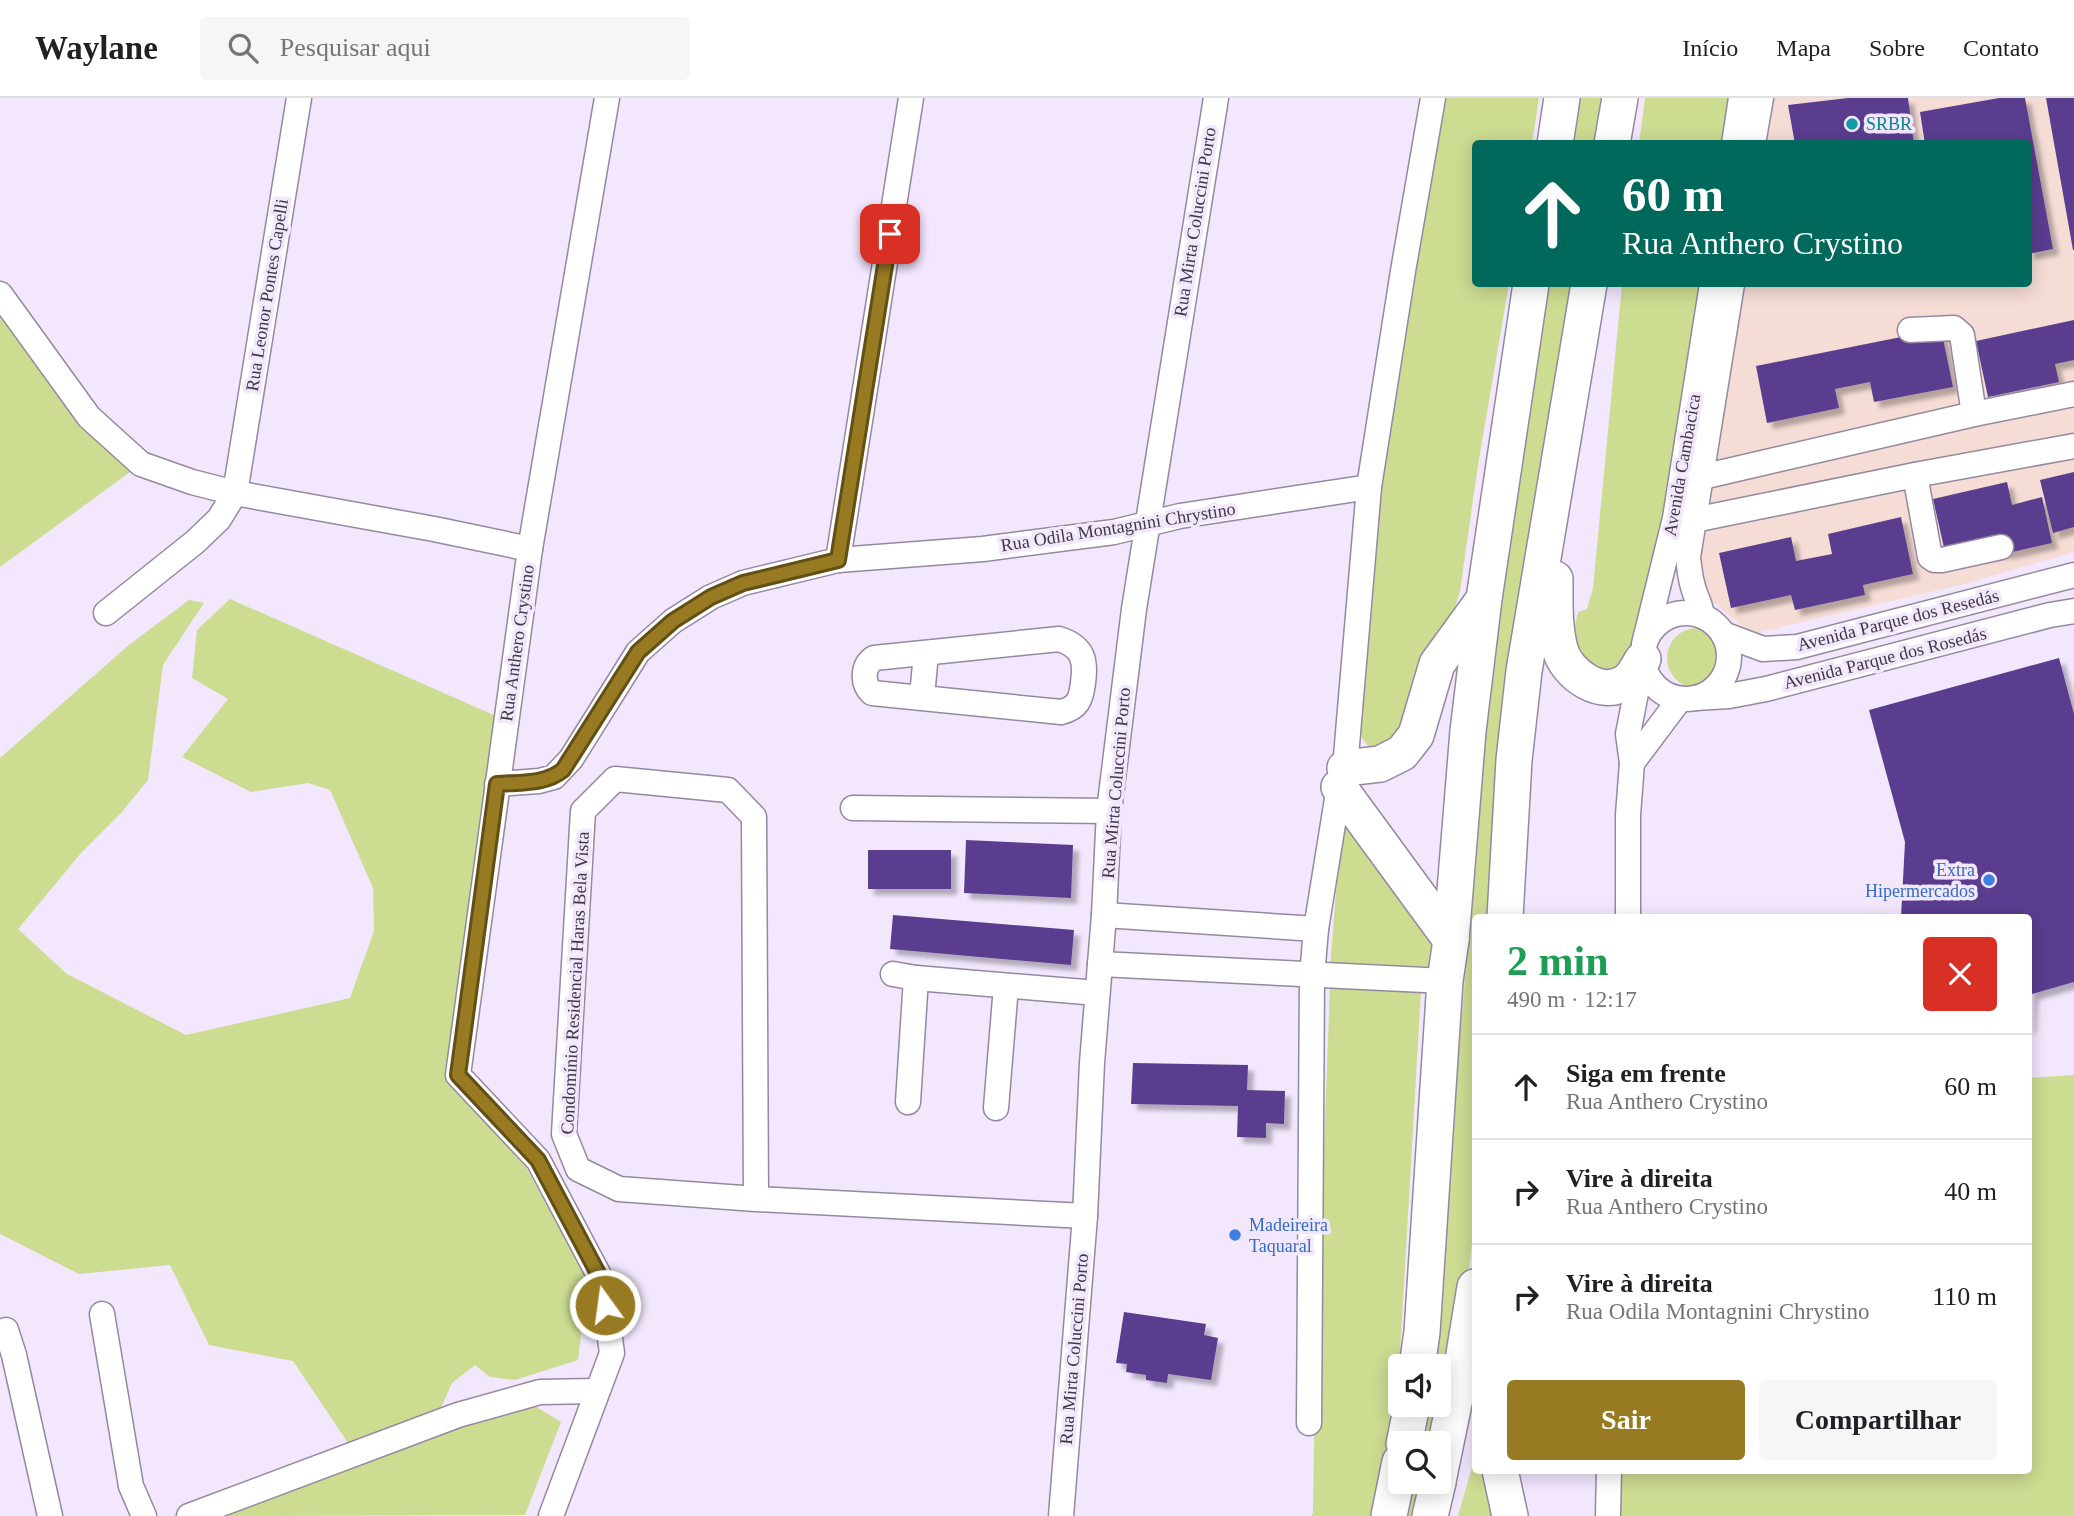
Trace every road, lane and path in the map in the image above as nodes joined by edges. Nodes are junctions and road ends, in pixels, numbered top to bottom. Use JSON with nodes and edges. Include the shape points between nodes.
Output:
{"nodes":[{"id":1,"x":299,"y":98,"type":"edge"},
{"id":2,"x":607,"y":98,"type":"edge"},
{"id":3,"x":911,"y":98,"type":"edge"},
{"id":4,"x":1216,"y":98,"type":"edge"},
{"id":5,"x":1433,"y":98,"type":"edge"},
{"id":6,"x":1562,"y":98,"type":"edge"},
{"id":7,"x":1620,"y":98,"type":"edge"},
{"id":8,"x":1741,"y":98,"type":"edge"},
{"id":9,"x":1761,"y":98,"type":"edge"},
{"id":10,"x":1556,"y":140,"type":"edge"},
{"id":11,"x":1613,"y":140,"type":"edge"},
{"id":12,"x":1735,"y":140,"type":"edge"},
{"id":13,"x":1754,"y":140,"type":"edge"},
{"id":14,"x":1531,"y":287,"type":"edge"},
{"id":15,"x":1589,"y":287,"type":"edge"},
{"id":16,"x":1590,"y":287,"type":"edge"},
{"id":17,"x":1712,"y":287,"type":"edge"},
{"id":18,"x":1732,"y":287,"type":"edge"},
{"id":19,"x":0,"y":294,"type":"edge"},
{"id":20,"x":1910,"y":330,"type":"dead end"},
{"id":21,"x":2074,"y":394,"type":"edge"},
{"id":22,"x":1974,"y":414,"type":"junction"},
{"id":23,"x":2074,"y":446,"type":"edge"},
{"id":24,"x":1915,"y":475,"type":"junction"},
{"id":25,"x":1702,"y":477,"type":"junction"},
{"id":26,"x":1369,"y":488,"type":"junction"},
{"id":27,"x":235,"y":493,"type":"junction"},
{"id":28,"x":1694,"y":520,"type":"junction"},
{"id":29,"x":1146,"y":523,"type":"junction"},
{"id":30,"x":2001,"y":547,"type":"dead end"},
{"id":31,"x":530,"y":549,"type":"junction"},
{"id":32,"x":838,"y":560,"type":"junction"},
{"id":33,"x":2074,"y":575,"type":"edge"},
{"id":34,"x":1484,"y":599,"type":"junction"},
{"id":35,"x":2074,"y":611,"type":"edge"},
{"id":36,"x":106,"y":612,"type":"dead end"},
{"id":37,"x":1702,"y":616,"type":"junction"},
{"id":38,"x":1723,"y":634,"type":"junction"},
{"id":39,"x":926,"y":653,"type":"junction"},
{"id":40,"x":1644,"y":659,"type":"junction"},
{"id":41,"x":1086,"y":666,"type":"junction"},
{"id":42,"x":1127,"y":670,"type":"junction"},
{"id":43,"x":922,"y":697,"type":"junction"},
{"id":44,"x":1687,"y":699,"type":"junction"},
{"id":45,"x":1632,"y":763,"type":"junction"},
{"id":46,"x":1342,"y":777,"type":"junction"},
{"id":47,"x":497,"y":784,"type":"junction"},
{"id":48,"x":853,"y":808,"type":"dead end"},
{"id":49,"x":1109,"y":811,"type":"junction"},
{"id":50,"x":1505,"y":914,"type":"edge"},
{"id":51,"x":1628,"y":914,"type":"edge"},
{"id":52,"x":1104,"y":915,"type":"junction"},
{"id":53,"x":1316,"y":929,"type":"junction"},
{"id":54,"x":1451,"y":940,"type":"junction"},
{"id":55,"x":1100,"y":964,"type":"junction"},
{"id":56,"x":1312,"y":976,"type":"junction"},
{"id":57,"x":1445,"y":981,"type":"junction"},
{"id":58,"x":1006,"y":986,"type":"junction"},
{"id":59,"x":1097,"y":993,"type":"junction"},
{"id":60,"x":908,"y":1102,"type":"dead end"},
{"id":61,"x":996,"y":1108,"type":"dead end"},
{"id":62,"x":756,"y":1199,"type":"junction"},
{"id":63,"x":1085,"y":1216,"type":"junction"},
{"id":64,"x":1472,"y":1305,"type":"edge"},
{"id":65,"x":102,"y":1314,"type":"dead end"},
{"id":66,"x":6,"y":1331,"type":"dead end"},
{"id":67,"x":1419,"y":1354,"type":"edge"},
{"id":68,"x":597,"y":1391,"type":"junction"},
{"id":69,"x":1308,"y":1423,"type":"dead end"},
{"id":70,"x":1448,"y":1431,"type":"edge"},
{"id":71,"x":1501,"y":1474,"type":"edge"},
{"id":72,"x":1609,"y":1474,"type":"edge"},
{"id":73,"x":1393,"y":1494,"type":"edge"},
{"id":74,"x":1435,"y":1494,"type":"edge"},
{"id":75,"x":50,"y":1516,"type":"edge"},
{"id":76,"x":144,"y":1516,"type":"edge"},
{"id":77,"x":189,"y":1516,"type":"edge"},
{"id":78,"x":551,"y":1516,"type":"edge"},
{"id":79,"x":1061,"y":1516,"type":"edge"},
{"id":80,"x":1389,"y":1516,"type":"edge"},
{"id":81,"x":1430,"y":1516,"type":"edge"},
{"id":82,"x":1510,"y":1516,"type":"edge"},
{"id":83,"x":1608,"y":1516,"type":"edge"}],
"edges":[{"from":1,"to":27,"type":"street","name":"Rua Leonor Pontes Capelli"},
{"from":2,"to":31,"type":"street","name":"Rua Anthero Crystino"},
{"from":3,"to":32,"type":"street"},
{"from":4,"to":29,"type":"street","name":"Rua Mirta Coluccini Porto"},
{"from":5,"to":26,"type":"street"},
{"from":6,"to":10,"type":"highway"},
{"from":7,"to":11,"type":"highway"},
{"from":8,"to":12,"type":"street"},
{"from":9,"to":13,"type":"street"},
{"from":14,"to":34,"type":"highway"},
{"from":15,"to":50,"type":"highway","via":[[1524,671]]},
{"from":16,"to":40,"type":"highway","via":[[1555,577],[1556,624],[1560,651],[1569,667],[1601,688],[1625,683]]},
{"from":17,"to":40,"type":"street","name":"Avenida Cambacica","via":[[1675,518]]},
{"from":18,"to":25,"type":"street","name":"Avenida Cambacica"},
{"from":19,"to":27,"type":"street","via":[[89,417],[141,464]]},
{"from":20,"to":22,"type":"street","via":[[1954,328],[1962,335]]},
{"from":21,"to":22,"type":"street"},
{"from":22,"to":25,"type":"street"},
{"from":23,"to":24,"type":"street"},
{"from":24,"to":28,"type":"street"},
{"from":24,"to":30,"type":"street","via":[[1934,560]]},
{"from":25,"to":28,"type":"street","name":"Avenida Cambacica"},
{"from":26,"to":29,"type":"street","name":"Rua Odila Montagnini Chrystino"},
{"from":26,"to":46,"type":"street"},
{"from":27,"to":31,"type":"street"},
{"from":27,"to":36,"type":"street","via":[[219,519],[195,542]]},
{"from":28,"to":37,"type":"street","name":"Avenida Cambacica","via":[[1688,557]]},
{"from":29,"to":32,"type":"street","name":"Rua Odila Montagnini Chrystino","via":[[1114,532],[983,549]]},
{"from":29,"to":42,"type":"street","name":"Rua Mirta Coluccini Porto"},
{"from":31,"to":47,"type":"street","name":"Rua Anthero Crystino"},
{"from":32,"to":47,"type":"street","name":"Rua Odila Montagnini Chrystino","via":[[743,583],[673,621],[638,652],[563,770],[539,782]]},
{"from":33,"to":38,"type":"street","name":"Avenida Parque dos Resedás","via":[[1797,647],[1763,649]]},
{"from":34,"to":46,"type":"highway","via":[[1437,664],[1416,735],[1402,753]]},
{"from":34,"to":54,"type":"highway"},
{"from":35,"to":44,"type":"street","name":"Avenida Parque dos Rosedás","via":[[1766,689]]},
{"from":37,"to":38,"type":"street"},
{"from":37,"to":40,"type":"street","via":[[1689,613],[1662,621],[1651,631]]},
{"from":38,"to":44,"type":"street","via":[[1728,646],[1726,673],[1708,694]]},
{"from":39,"to":41,"type":"street","via":[[1059,639],[1076,648]]},
{"from":39,"to":43,"type":"street"},
{"from":39,"to":43,"type":"street","via":[[874,658],[866,667],[867,688],[873,692]]},
{"from":40,"to":44,"type":"street","via":[[1666,695]]},
{"from":40,"to":45,"type":"street","via":[[1628,734]]},
{"from":41,"to":42,"type":"street"},
{"from":41,"to":43,"type":"street","via":[[1081,699],[1061,712]]},
{"from":42,"to":49,"type":"street","name":"Rua Mirta Coluccini Porto"},
{"from":44,"to":45,"type":"street"},
{"from":45,"to":51,"type":"street"},
{"from":46,"to":53,"type":"street"},
{"from":46,"to":54,"type":"highway"},
{"from":47,"to":68,"type":"street","name":"Rua Anthero Crystino","via":[[458,1075],[538,1160],[602,1281],[612,1353]]},
{"from":48,"to":49,"type":"street"},
{"from":49,"to":52,"type":"street","name":"Rua Mirta Coluccini Porto"},
{"from":52,"to":53,"type":"street"},
{"from":52,"to":55,"type":"street","name":"Rua Mirta Coluccini Porto"},
{"from":53,"to":56,"type":"street"},
{"from":54,"to":57,"type":"highway"},
{"from":55,"to":56,"type":"street"},
{"from":55,"to":59,"type":"street","name":"Rua Mirta Coluccini Porto"},
{"from":56,"to":57,"type":"street"},
{"from":56,"to":69,"type":"street"},
{"from":57,"to":67,"type":"highway"},
{"from":58,"to":59,"type":"street"},
{"from":58,"to":60,"type":"street","via":[[905,976]]},
{"from":58,"to":61,"type":"street"},
{"from":59,"to":63,"type":"street","name":"Rua Mirta Coluccini Porto"},
{"from":62,"to":62,"type":"street","name":"Condomínio Residencial Haras Bela Vista","via":[[754,817],[728,790],[615,779],[583,811],[564,1134],[578,1169],[619,1189]]},
{"from":62,"to":63,"type":"street","name":"Condomínio Residencial Haras Bela Vista"},
{"from":63,"to":79,"type":"street","name":"Rua Mirta Coluccini Porto"},
{"from":64,"to":70,"type":"highway"},
{"from":65,"to":76,"type":"street","via":[[131,1486]]},
{"from":66,"to":75,"type":"street"},
{"from":68,"to":77,"type":"street","via":[[540,1392],[458,1415]]},
{"from":68,"to":78,"type":"street"},
{"from":71,"to":82,"type":"highway"},
{"from":72,"to":83,"type":"street"},
{"from":73,"to":80,"type":"highway"},
{"from":74,"to":81,"type":"highway"}]}
